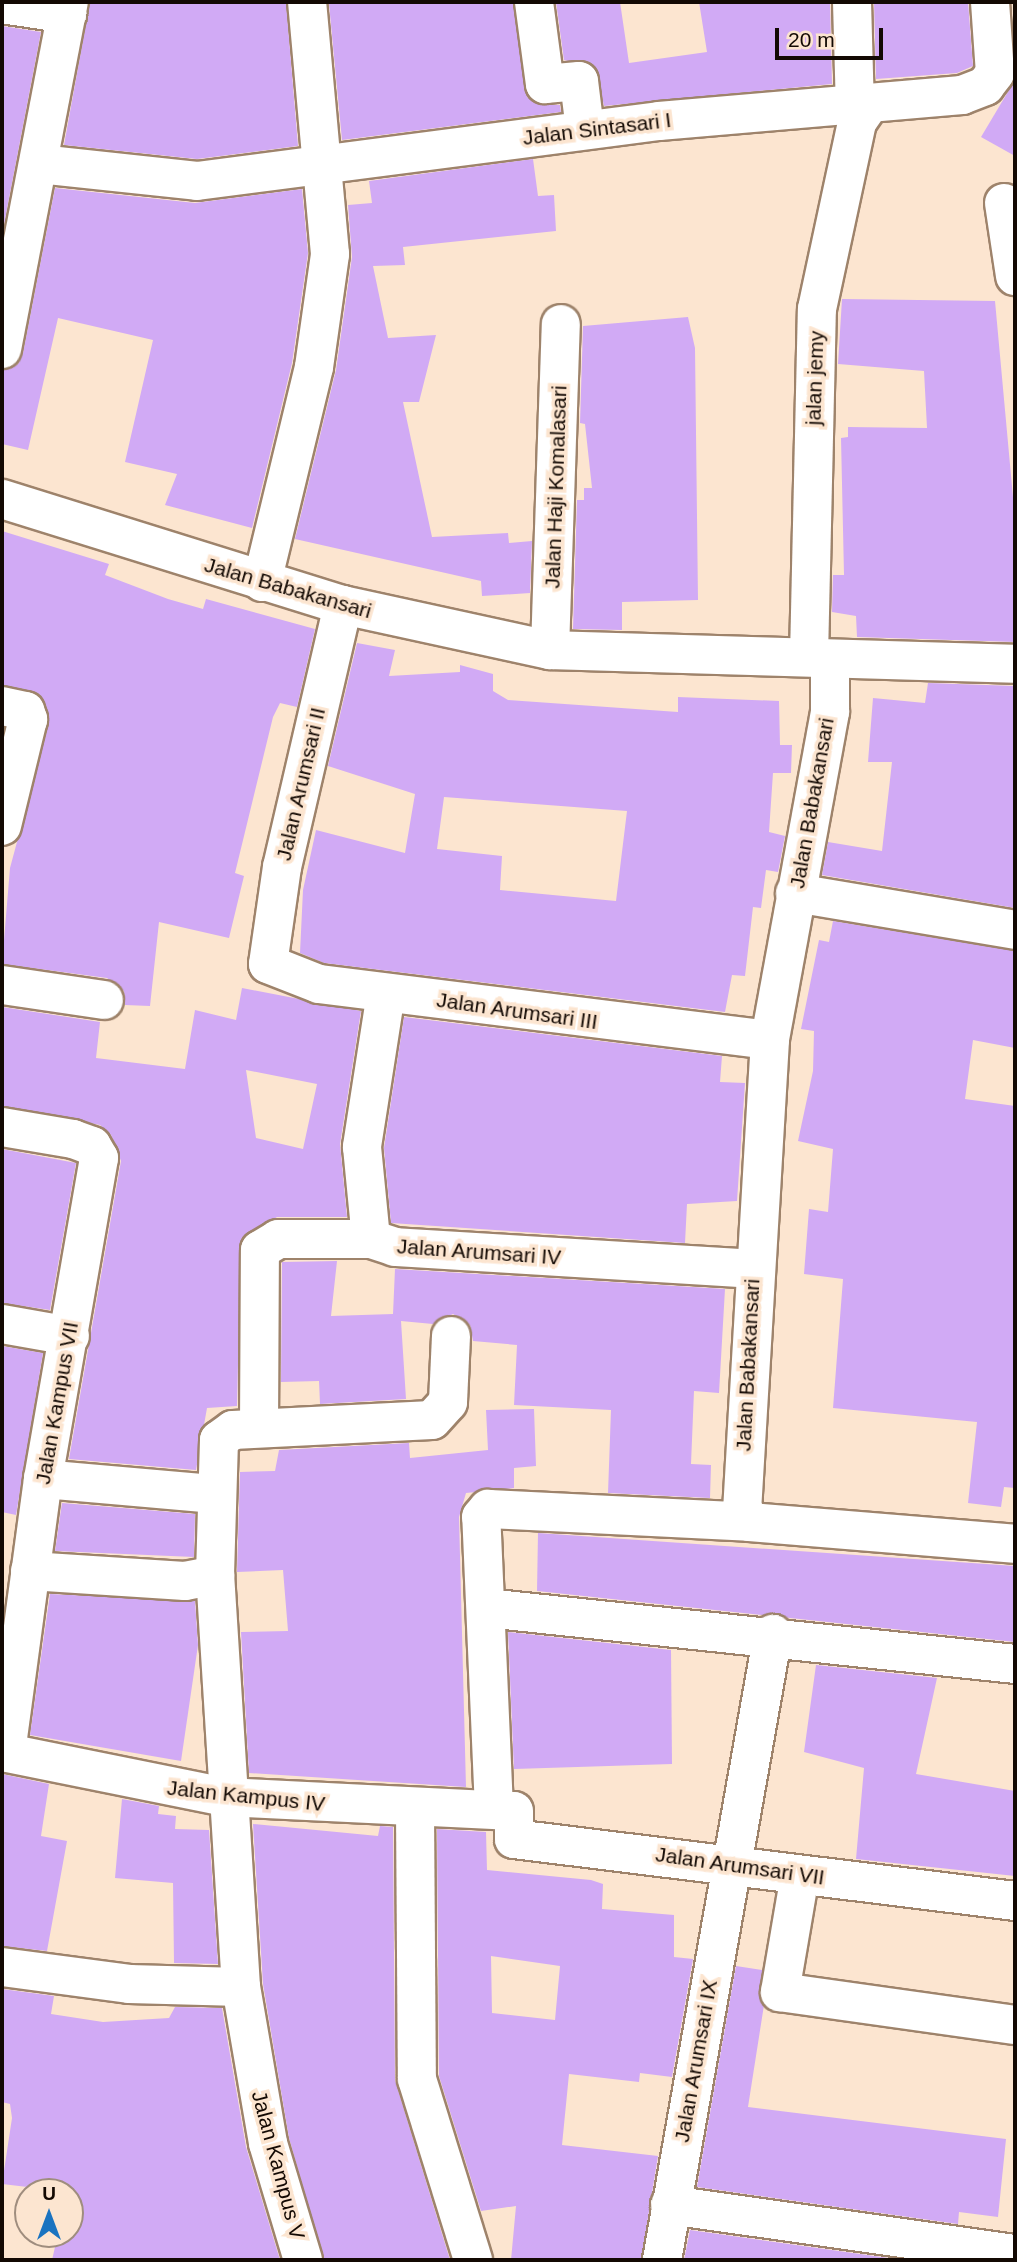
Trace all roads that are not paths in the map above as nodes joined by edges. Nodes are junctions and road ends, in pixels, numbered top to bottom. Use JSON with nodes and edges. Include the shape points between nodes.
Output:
{"nodes":[{"id":1,"x":311,"y":2,"type":"edge"},
{"id":2,"x":534,"y":2,"type":"edge"},
{"id":3,"x":852,"y":2,"type":"edge"},
{"id":4,"x":990,"y":2,"type":"edge"},
{"id":5,"x":2,"y":4,"type":"edge"},
{"id":6,"x":68,"y":8,"type":"edge"},
{"id":7,"x":1005,"y":75,"type":"edge"},
{"id":8,"x":862,"y":107,"type":"junction"},
{"id":9,"x":585,"y":130,"type":"junction"},
{"id":10,"x":326,"y":163,"type":"junction"},
{"id":11,"x":39,"y":164,"type":"junction"},
{"id":12,"x":1004,"y":204,"type":"dead end"},
{"id":13,"x":1015,"y":276,"type":"edge"},
{"id":14,"x":561,"y":324,"type":"dead end"},
{"id":15,"x":2,"y":349,"type":"edge"},
{"id":16,"x":2,"y":499,"type":"edge"},
{"id":17,"x":262,"y":582,"type":"junction"},
{"id":18,"x":343,"y":605,"type":"junction"},
{"id":19,"x":550,"y":650,"type":"junction"},
{"id":20,"x":819,"y":659,"type":"junction"},
{"id":21,"x":1015,"y":664,"type":"edge"},
{"id":22,"x":2,"y":706,"type":"edge"},
{"id":23,"x":2,"y":826,"type":"edge"},
{"id":24,"x":795,"y":893,"type":"junction"},
{"id":25,"x":1015,"y":930,"type":"edge"},
{"id":26,"x":268,"y":964,"type":"joint"},
{"id":27,"x":2,"y":985,"type":"edge"},
{"id":28,"x":386,"y":993,"type":"junction"},
{"id":29,"x":104,"y":1000,"type":"dead end"},
{"id":30,"x":769,"y":1040,"type":"junction"},
{"id":31,"x":2,"y":1127,"type":"edge"},
{"id":32,"x":370,"y":1239,"type":"junction"},
{"id":33,"x":753,"y":1269,"type":"junction"},
{"id":34,"x":2,"y":1324,"type":"edge"},
{"id":35,"x":70,"y":1336,"type":"junction"},
{"id":36,"x":451,"y":1336,"type":"dead end"},
{"id":37,"x":259,"y":1428,"type":"junction"},
{"id":38,"x":43,"y":1479,"type":"junction"},
{"id":39,"x":216,"y":1494,"type":"junction"},
{"id":40,"x":750,"y":1522,"type":"junction"},
{"id":41,"x":1015,"y":1544,"type":"edge"},
{"id":42,"x":215,"y":1575,"type":"junction"},
{"id":43,"x":20,"y":1584,"type":"edge"},
{"id":44,"x":486,"y":1608,"type":"junction"},
{"id":45,"x":773,"y":1634,"type":"junction"},
{"id":46,"x":1015,"y":1664,"type":"edge"},
{"id":47,"x":4,"y":1753,"type":"edge"},
{"id":48,"x":225,"y":1797,"type":"junction"},
{"id":49,"x":494,"y":1809,"type":"junction"},
{"id":50,"x":415,"y":1810,"type":"junction"},
{"id":51,"x":735,"y":1862,"type":"junction"},
{"id":52,"x":800,"y":1875,"type":"junction"},
{"id":53,"x":1015,"y":1901,"type":"edge"},
{"id":54,"x":2,"y":1967,"type":"edge"},
{"id":55,"x":241,"y":1987,"type":"junction"},
{"id":56,"x":1015,"y":2025,"type":"edge"},
{"id":57,"x":670,"y":2205,"type":"junction"},
{"id":58,"x":1015,"y":2254,"type":"edge"},
{"id":59,"x":303,"y":2260,"type":"edge"},
{"id":60,"x":472,"y":2260,"type":"edge"},
{"id":61,"x":662,"y":2260,"type":"edge"}],
"edges":[{"from":1,"to":10,"type":"street"},
{"from":2,"to":9,"type":"street","via":[[545,84],[579,81]]},
{"from":3,"to":8,"type":"street"},
{"from":4,"to":7,"type":"street"},
{"from":5,"to":6,"type":"street"},
{"from":6,"to":11,"type":"street"},
{"from":7,"to":8,"type":"street","name":"Jalan Sintasari I","via":[[961,95]]},
{"from":8,"to":9,"type":"street","name":"Jalan Sintasari I"},
{"from":8,"to":20,"type":"street","name":"jalan jemy","via":[[817,309]]},
{"from":9,"to":10,"type":"street","name":"Jalan Sintasari I"},
{"from":10,"to":11,"type":"street","name":"Jalan Sintasari I","via":[[197,181]]},
{"from":10,"to":17,"type":"street","via":[[330,254],[314,367]]},
{"from":11,"to":15,"type":"street"},
{"from":12,"to":13,"type":"street"},
{"from":14,"to":19,"type":"street","name":"Jalan Haji Komalasari"},
{"from":16,"to":17,"type":"street","name":"Jalan Babakansari"},
{"from":17,"to":18,"type":"street","name":"Jalan Babakansari"},
{"from":18,"to":19,"type":"street","name":"Jalan Babakansari"},
{"from":18,"to":26,"type":"street","name":"Jalan Arumsari II","via":[[279,880]]},
{"from":19,"to":20,"type":"street","name":"Jalan Babakansari","via":[[650,658]]},
{"from":20,"to":21,"type":"street"},
{"from":20,"to":24,"type":"street","name":"Jalan Babakansari","via":[[830,712]]},
{"from":22,"to":23,"type":"street","via":[[25,711],[27,719]]},
{"from":24,"to":25,"type":"street"},
{"from":24,"to":30,"type":"street","name":"Jalan Babakansari"},
{"from":26,"to":28,"type":"street","name":"Jalan Arumsari III","via":[[319,984]]},
{"from":27,"to":29,"type":"street"},
{"from":28,"to":30,"type":"street","name":"Jalan Arumsari III"},
{"from":28,"to":32,"type":"street","name":"Jalan Arumsari IV","via":[[362,1147]]},
{"from":30,"to":33,"type":"street","name":"Jalan Babakansari"},
{"from":31,"to":35,"type":"street","name":"Jalan Kampus VII","via":[[73,1139],[92,1146],[99,1158]]},
{"from":32,"to":33,"type":"street","name":"Jalan Arumsari IV","via":[[395,1247]]},
{"from":32,"to":37,"type":"street","via":[[278,1239],[260,1250]]},
{"from":33,"to":40,"type":"street","name":"Jalan Babakansari","via":[[742,1507]]},
{"from":34,"to":35,"type":"street"},
{"from":35,"to":38,"type":"street","name":"Jalan Kampus VII"},
{"from":36,"to":37,"type":"street","via":[[448,1402],[432,1420]]},
{"from":37,"to":39,"type":"street","name":"Jalan Kampus V","via":[[220,1436]]},
{"from":38,"to":39,"type":"street"},
{"from":38,"to":43,"type":"street","name":"Jalan Kampus VII"},
{"from":39,"to":42,"type":"street","name":"Jalan Kampus V"},
{"from":40,"to":41,"type":"street"},
{"from":40,"to":44,"type":"street","via":[[499,1505],[481,1517]]},
{"from":42,"to":43,"type":"street","via":[[185,1581]]},
{"from":42,"to":48,"type":"street","name":"Jalan Kampus V"},
{"from":43,"to":47,"type":"street","name":"Jalan Kampus VII"},
{"from":44,"to":45,"type":"street"},
{"from":44,"to":49,"type":"street"},
{"from":45,"to":46,"type":"street"},
{"from":45,"to":51,"type":"street","name":"Jalan Arumsari IX"},
{"from":47,"to":48,"type":"street","name":"Jalan Kampus IV"},
{"from":48,"to":50,"type":"street","name":"Jalan Kampus IV"},
{"from":48,"to":55,"type":"street","name":"Jalan Kampus V"},
{"from":49,"to":50,"type":"street","name":"Jalan Kampus IV"},
{"from":49,"to":51,"type":"street","name":"Jalan Arumsari VII","via":[[514,1811],[514,1839]]},
{"from":50,"to":60,"type":"street","via":[[417,2079]]},
{"from":51,"to":52,"type":"street","name":"Jalan Arumsari VII"},
{"from":51,"to":57,"type":"street","name":"Jalan Arumsari IX"},
{"from":52,"to":53,"type":"street","name":"Jalan Arumsari VII"},
{"from":52,"to":56,"type":"street","via":[[780,1992]]},
{"from":54,"to":55,"type":"street","via":[[102,1981]]},
{"from":55,"to":59,"type":"street","name":"Jalan Kampus V","via":[[268,2143]]},
{"from":57,"to":58,"type":"street"},
{"from":57,"to":61,"type":"street","name":"Jalan Arumsari IX"}]}
